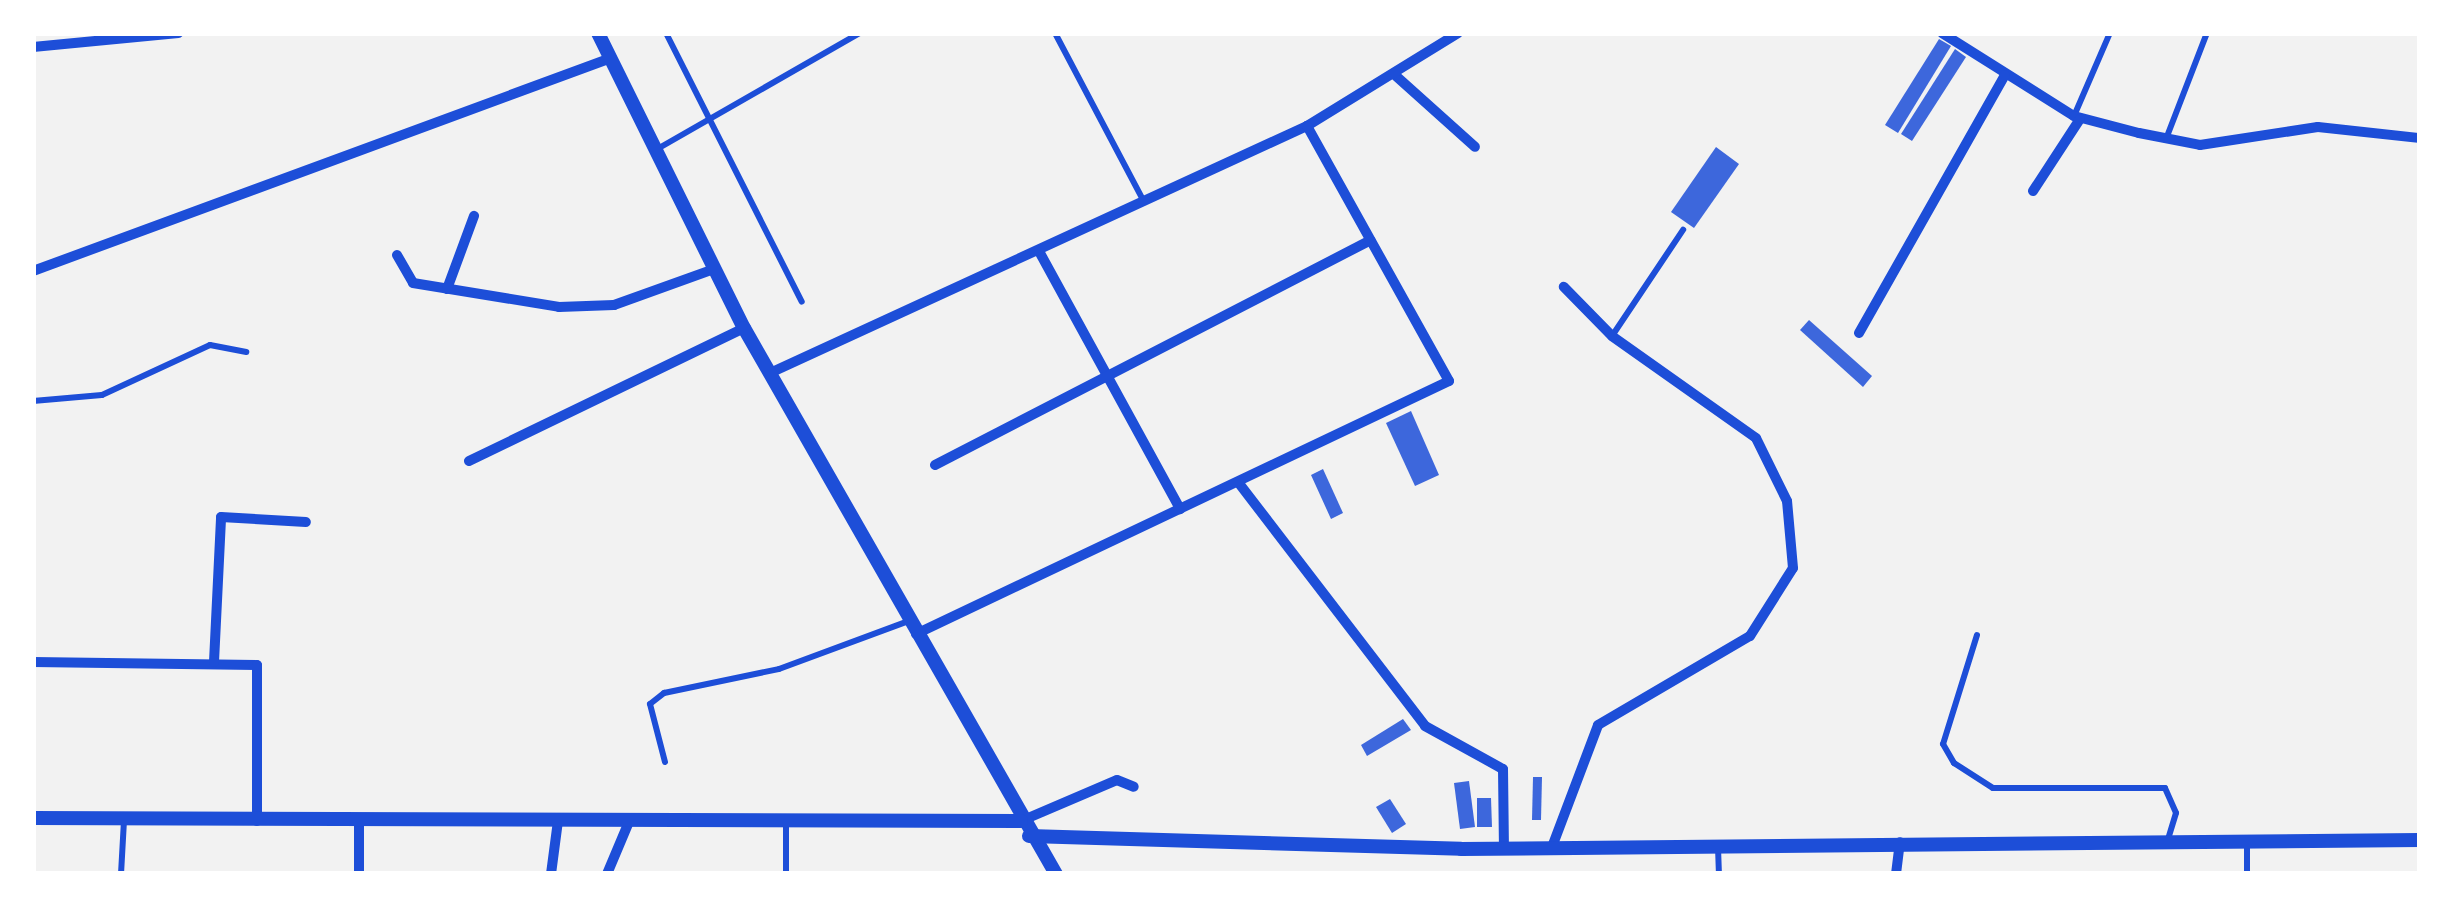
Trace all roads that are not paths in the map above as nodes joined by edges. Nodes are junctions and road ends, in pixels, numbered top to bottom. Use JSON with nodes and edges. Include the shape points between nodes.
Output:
{"nodes":[{"id":1,"x":178,"y":33,"type":"edge"},
{"id":2,"x":598,"y":33,"type":"edge"},
{"id":3,"x":666,"y":33,"type":"edge"},
{"id":4,"x":860,"y":33,"type":"edge"},
{"id":5,"x":1054,"y":33,"type":"edge"},
{"id":6,"x":1458,"y":33,"type":"edge"},
{"id":7,"x":1942,"y":33,"type":"edge"},
{"id":8,"x":2110,"y":33,"type":"edge"},
{"id":9,"x":2207,"y":33,"type":"edge"},
{"id":10,"x":33,"y":47,"type":"edge"},
{"id":11,"x":611,"y":58,"type":"junction"},
{"id":12,"x":2005,"y":75,"type":"junction"},
{"id":13,"x":1396,"y":76,"type":"junction"},
{"id":14,"x":710,"y":112,"type":"junction"},
{"id":15,"x":2077,"y":117,"type":"junction"},
{"id":16,"x":1307,"y":126,"type":"junction"},
{"id":17,"x":2420,"y":138,"type":"edge"},
{"id":18,"x":2166,"y":139,"type":"junction"},
{"id":19,"x":1474,"y":147,"type":"dead end"},
{"id":20,"x":656,"y":150,"type":"junction"},
{"id":21,"x":2033,"y":191,"type":"dead end"},
{"id":22,"x":1144,"y":203,"type":"junction"},
{"id":23,"x":474,"y":215,"type":"dead end"},
{"id":24,"x":1683,"y":230,"type":"dead end"},
{"id":25,"x":1370,"y":240,"type":"junction"},
{"id":26,"x":1040,"y":253,"type":"junction"},
{"id":27,"x":398,"y":255,"type":"dead end"},
{"id":28,"x":714,"y":269,"type":"junction"},
{"id":29,"x":33,"y":271,"type":"edge"},
{"id":30,"x":1564,"y":287,"type":"dead end"},
{"id":31,"x":447,"y":289,"type":"junction"},
{"id":32,"x":802,"y":302,"type":"dead end"},
{"id":33,"x":744,"y":328,"type":"junction"},
{"id":34,"x":1859,"y":333,"type":"dead end"},
{"id":35,"x":1612,"y":335,"type":"junction"},
{"id":36,"x":246,"y":352,"type":"dead end"},
{"id":37,"x":770,"y":373,"type":"junction"},
{"id":38,"x":1107,"y":376,"type":"junction"},
{"id":39,"x":33,"y":401,"type":"edge"},
{"id":40,"x":469,"y":461,"type":"dead end"},
{"id":41,"x":935,"y":465,"type":"dead end"},
{"id":42,"x":1238,"y":482,"type":"junction"},
{"id":43,"x":1180,"y":509,"type":"junction"},
{"id":44,"x":306,"y":522,"type":"dead end"},
{"id":45,"x":911,"y":628,"type":"junction"},
{"id":46,"x":1977,"y":635,"type":"dead end"},
{"id":47,"x":33,"y":662,"type":"edge"},
{"id":48,"x":214,"y":662,"type":"junction"},
{"id":49,"x":665,"y":762,"type":"dead end"},
{"id":50,"x":1134,"y":787,"type":"dead end"},
{"id":51,"x":33,"y":818,"type":"edge"},
{"id":52,"x":124,"y":820,"type":"junction"},
{"id":53,"x":359,"y":820,"type":"junction"},
{"id":54,"x":257,"y":821,"type":"junction"},
{"id":55,"x":558,"y":821,"type":"junction"},
{"id":56,"x":786,"y":823,"type":"junction"},
{"id":57,"x":628,"y":824,"type":"junction"},
{"id":58,"x":1025,"y":828,"type":"junction"},
{"id":59,"x":2420,"y":840,"type":"edge"},
{"id":60,"x":1900,"y":842,"type":"junction"},
{"id":61,"x":2167,"y":843,"type":"junction"},
{"id":62,"x":1718,"y":844,"type":"junction"},
{"id":63,"x":2247,"y":844,"type":"junction"},
{"id":64,"x":1552,"y":848,"type":"junction"},
{"id":65,"x":1504,"y":849,"type":"junction"},
{"id":66,"x":121,"y":874,"type":"edge"},
{"id":67,"x":358,"y":874,"type":"edge"},
{"id":68,"x":551,"y":874,"type":"edge"},
{"id":69,"x":607,"y":874,"type":"edge"},
{"id":70,"x":786,"y":874,"type":"edge"},
{"id":71,"x":1056,"y":874,"type":"edge"},
{"id":72,"x":1720,"y":874,"type":"edge"},
{"id":73,"x":1896,"y":874,"type":"edge"},
{"id":74,"x":2247,"y":874,"type":"edge"}],
"edges":[{"from":1,"to":10,"type":"street"},
{"from":2,"to":11,"type":"street"},
{"from":3,"to":14,"type":"lane"},
{"from":4,"to":14,"type":"lane"},
{"from":5,"to":22,"type":"lane"},
{"from":6,"to":13,"type":"street"},
{"from":7,"to":12,"type":"street"},
{"from":8,"to":15,"type":"lane"},
{"from":9,"to":18,"type":"lane"},
{"from":11,"to":20,"type":"street"},
{"from":11,"to":29,"type":"street"},
{"from":12,"to":15,"type":"street"},
{"from":12,"to":34,"type":"street"},
{"from":13,"to":16,"type":"street"},
{"from":13,"to":19,"type":"street"},
{"from":14,"to":20,"type":"lane"},
{"from":14,"to":32,"type":"lane"},
{"from":15,"to":18,"type":"street"},
{"from":15,"to":21,"type":"street"},
{"from":16,"to":22,"type":"street"},
{"from":16,"to":25,"type":"street"},
{"from":17,"to":18,"type":"street","via":[[2337,127],[2243,143]]},
{"from":20,"to":28,"type":"street"},
{"from":22,"to":26,"type":"street"},
{"from":23,"to":31,"type":"street"},
{"from":24,"to":35,"type":"lane"},
{"from":25,"to":38,"type":"street"},
{"from":25,"to":42,"type":"street","via":[[1449,381]]},
{"from":26,"to":37,"type":"street"},
{"from":26,"to":38,"type":"street"},
{"from":27,"to":31,"type":"street","via":[[406,280]]},
{"from":28,"to":31,"type":"street","via":[[598,308]]},
{"from":28,"to":33,"type":"street"},
{"from":30,"to":35,"type":"street"},
{"from":33,"to":37,"type":"street"},
{"from":33,"to":40,"type":"street"},
{"from":35,"to":64,"type":"street","via":[[1756,438],[1787,501],[1793,568],[1750,635],[1598,725]]},
{"from":36,"to":39,"type":"lane","via":[[210,345],[102,394]]},
{"from":37,"to":45,"type":"street"},
{"from":38,"to":41,"type":"street"},
{"from":38,"to":43,"type":"street"},
{"from":42,"to":43,"type":"street"},
{"from":42,"to":65,"type":"street","via":[[1425,726],[1503,769]]},
{"from":43,"to":45,"type":"street"},
{"from":44,"to":48,"type":"street","via":[[221,517]]},
{"from":45,"to":49,"type":"lane","via":[[779,669],[664,693],[650,704],[650,728]]},
{"from":45,"to":58,"type":"street"},
{"from":46,"to":61,"type":"lane","via":[[1943,744],[1954,763],[1993,788],[2165,788],[2176,813]]},
{"from":47,"to":48,"type":"street"},
{"from":48,"to":54,"type":"street","via":[[257,665]]},
{"from":50,"to":58,"type":"street","via":[[1117,780]]},
{"from":51,"to":52,"type":"street"},
{"from":52,"to":54,"type":"street"},
{"from":52,"to":66,"type":"lane"},
{"from":53,"to":54,"type":"street"},
{"from":53,"to":55,"type":"street"},
{"from":53,"to":67,"type":"street"},
{"from":55,"to":57,"type":"street"},
{"from":55,"to":68,"type":"street"},
{"from":56,"to":57,"type":"street"},
{"from":56,"to":58,"type":"street"},
{"from":56,"to":70,"type":"lane"},
{"from":57,"to":69,"type":"street"},
{"from":58,"to":65,"type":"street"},
{"from":58,"to":71,"type":"street"},
{"from":59,"to":63,"type":"street"},
{"from":60,"to":61,"type":"street"},
{"from":60,"to":62,"type":"street"},
{"from":60,"to":73,"type":"street"},
{"from":61,"to":63,"type":"street"},
{"from":62,"to":64,"type":"street"},
{"from":62,"to":72,"type":"lane"},
{"from":63,"to":74,"type":"lane"},
{"from":64,"to":65,"type":"street"}]}
